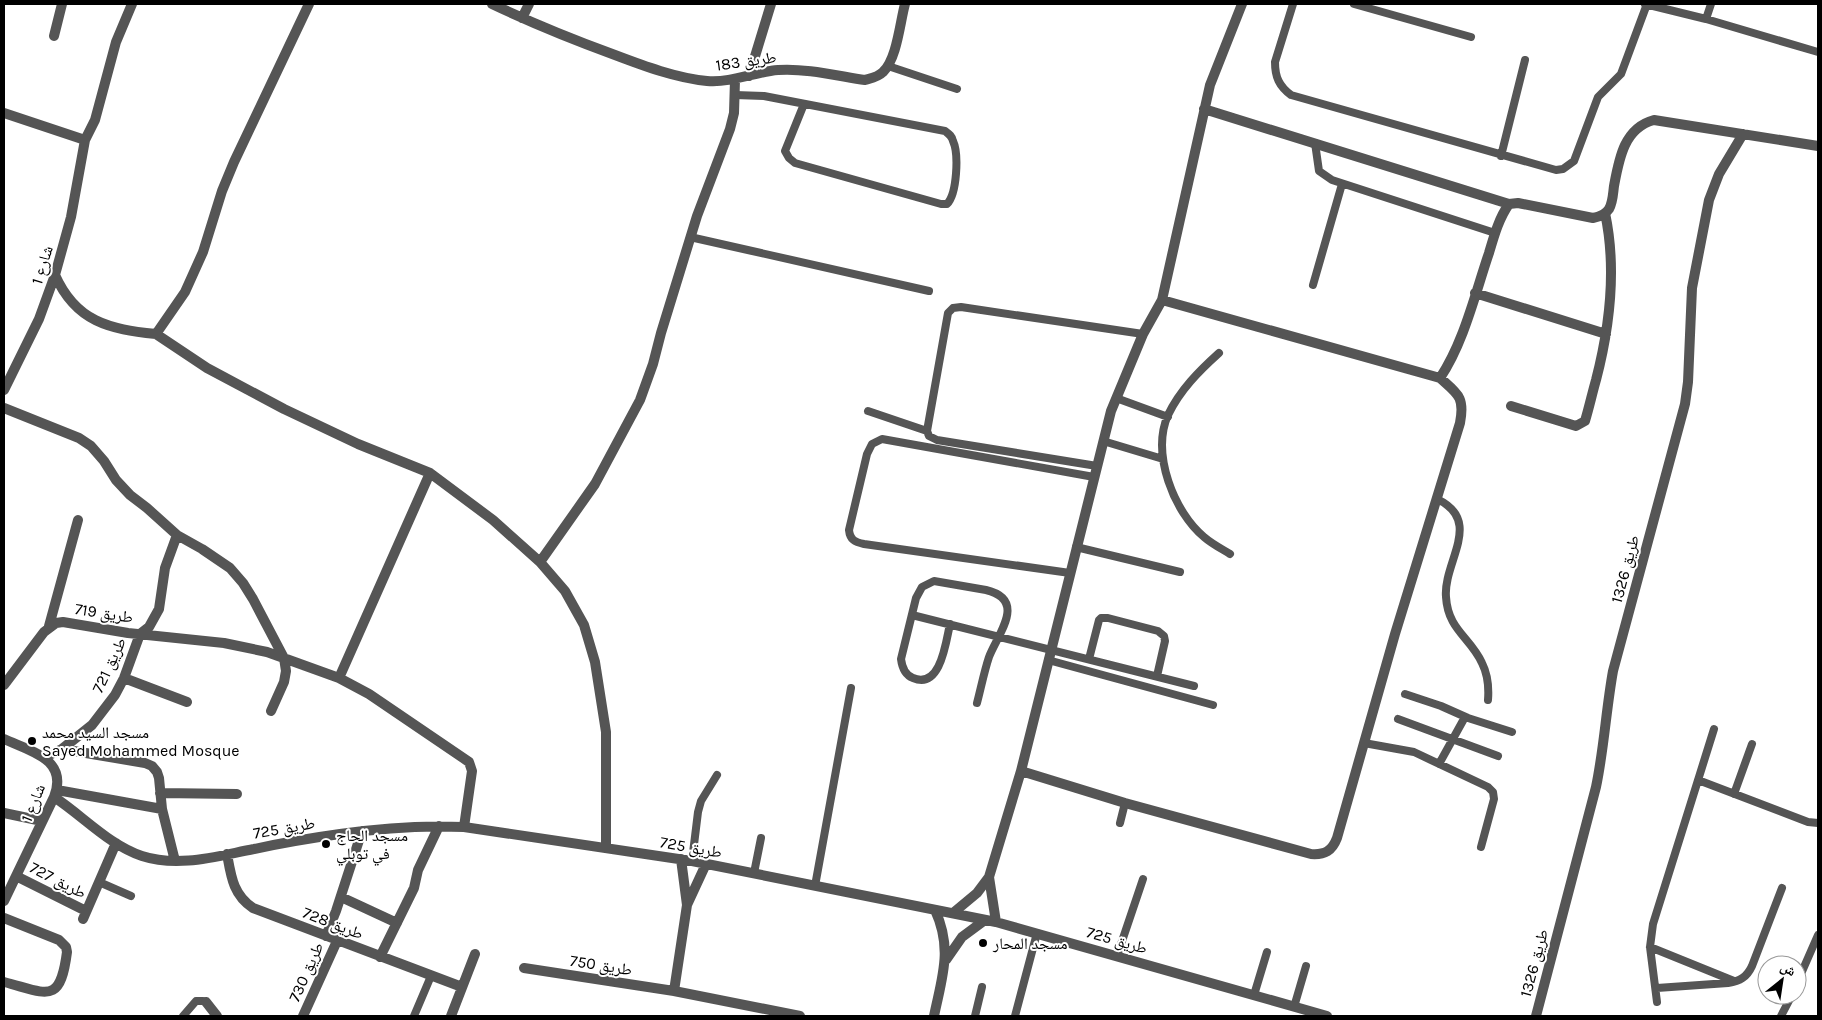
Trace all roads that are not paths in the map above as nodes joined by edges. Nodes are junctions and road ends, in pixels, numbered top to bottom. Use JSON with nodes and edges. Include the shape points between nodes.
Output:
{"nodes":[{"id":1,"x":62,"y":4,"type":"edge"},
{"id":2,"x":132,"y":4,"type":"edge"},
{"id":3,"x":309,"y":4,"type":"edge"},
{"id":4,"x":492,"y":4,"type":"edge"},
{"id":5,"x":529,"y":4,"type":"edge"},
{"id":6,"x":771,"y":4,"type":"edge"},
{"id":7,"x":905,"y":4,"type":"edge"},
{"id":8,"x":1242,"y":4,"type":"edge"},
{"id":9,"x":1293,"y":4,"type":"edge"},
{"id":10,"x":1354,"y":4,"type":"edge"},
{"id":11,"x":1646,"y":4,"type":"edge"},
{"id":12,"x":1711,"y":4,"type":"edge"},
{"id":13,"x":522,"y":18,"type":"junction"},
{"id":14,"x":1706,"y":19,"type":"junction"},
{"id":15,"x":54,"y":36,"type":"dead end"},
{"id":16,"x":1471,"y":37,"type":"dead end"},
{"id":17,"x":1818,"y":52,"type":"edge"},
{"id":18,"x":1525,"y":60,"type":"dead end"},
{"id":19,"x":888,"y":66,"type":"junction"},
{"id":20,"x":749,"y":76,"type":"junction"},
{"id":21,"x":735,"y":80,"type":"junction"},
{"id":22,"x":956,"y":89,"type":"dead end"},
{"id":23,"x":735,"y":95,"type":"junction"},
{"id":24,"x":804,"y":104,"type":"junction"},
{"id":25,"x":1204,"y":109,"type":"junction"},
{"id":26,"x":4,"y":113,"type":"edge"},
{"id":27,"x":1743,"y":134,"type":"junction"},
{"id":28,"x":86,"y":140,"type":"junction"},
{"id":29,"x":1315,"y":144,"type":"junction"},
{"id":30,"x":1818,"y":146,"type":"edge"},
{"id":31,"x":1501,"y":156,"type":"junction"},
{"id":32,"x":1342,"y":184,"type":"junction"},
{"id":33,"x":1509,"y":204,"type":"junction"},
{"id":34,"x":1605,"y":213,"type":"junction"},
{"id":35,"x":1495,"y":233,"type":"junction"},
{"id":36,"x":690,"y":237,"type":"junction"},
{"id":37,"x":56,"y":276,"type":"junction"},
{"id":38,"x":1313,"y":285,"type":"dead end"},
{"id":39,"x":929,"y":291,"type":"dead end"},
{"id":40,"x":1475,"y":293,"type":"junction"},
{"id":41,"x":1162,"y":300,"type":"junction"},
{"id":42,"x":156,"y":334,"type":"junction"},
{"id":43,"x":1142,"y":334,"type":"junction"},
{"id":44,"x":1606,"y":334,"type":"junction"},
{"id":45,"x":1219,"y":353,"type":"dead end"},
{"id":46,"x":1440,"y":378,"type":"junction"},
{"id":47,"x":4,"y":390,"type":"edge"},
{"id":48,"x":1116,"y":398,"type":"junction"},
{"id":49,"x":1511,"y":406,"type":"dead end"},
{"id":50,"x":4,"y":408,"type":"edge"},
{"id":51,"x":868,"y":411,"type":"dead end"},
{"id":52,"x":1168,"y":417,"type":"junction"},
{"id":53,"x":927,"y":431,"type":"junction"},
{"id":54,"x":1103,"y":441,"type":"junction"},
{"id":55,"x":1163,"y":459,"type":"junction"},
{"id":56,"x":1097,"y":466,"type":"junction"},
{"id":57,"x":430,"y":473,"type":"junction"},
{"id":58,"x":1094,"y":477,"type":"junction"},
{"id":59,"x":1436,"y":499,"type":"junction"},
{"id":60,"x":78,"y":520,"type":"dead end"},
{"id":61,"x":177,"y":535,"type":"junction"},
{"id":62,"x":1076,"y":547,"type":"junction"},
{"id":63,"x":1230,"y":554,"type":"dead end"},
{"id":64,"x":540,"y":562,"type":"junction"},
{"id":65,"x":1180,"y":572,"type":"dead end"},
{"id":66,"x":1070,"y":573,"type":"junction"},
{"id":67,"x":912,"y":615,"type":"junction"},
{"id":68,"x":950,"y":624,"type":"junction"},
{"id":69,"x":49,"y":626,"type":"junction"},
{"id":70,"x":140,"y":634,"type":"junction"},
{"id":71,"x":1000,"y":636,"type":"junction"},
{"id":72,"x":1051,"y":649,"type":"junction"},
{"id":73,"x":284,"y":658,"type":"junction"},
{"id":74,"x":1089,"y":659,"type":"junction"},
{"id":75,"x":1048,"y":660,"type":"junction"},
{"id":76,"x":1157,"y":676,"type":"junction"},
{"id":77,"x":124,"y":678,"type":"junction"},
{"id":78,"x":340,"y":678,"type":"junction"},
{"id":79,"x":4,"y":685,"type":"edge"},
{"id":80,"x":1194,"y":686,"type":"dead end"},
{"id":81,"x":851,"y":688,"type":"dead end"},
{"id":82,"x":1405,"y":694,"type":"dead end"},
{"id":83,"x":1488,"y":700,"type":"dead end"},
{"id":84,"x":187,"y":702,"type":"dead end"},
{"id":85,"x":977,"y":703,"type":"dead end"},
{"id":86,"x":1213,"y":705,"type":"dead end"},
{"id":87,"x":271,"y":712,"type":"dead end"},
{"id":88,"x":1465,"y":717,"type":"junction"},
{"id":89,"x":1398,"y":719,"type":"dead end"},
{"id":90,"x":1714,"y":729,"type":"dead end"},
{"id":91,"x":1512,"y":732,"type":"dead end"},
{"id":92,"x":4,"y":739,"type":"edge"},
{"id":93,"x":1453,"y":740,"type":"junction"},
{"id":94,"x":1364,"y":743,"type":"junction"},
{"id":95,"x":1752,"y":744,"type":"dead end"},
{"id":96,"x":62,"y":748,"type":"junction"},
{"id":97,"x":1498,"y":756,"type":"dead end"},
{"id":98,"x":45,"y":757,"type":"junction"},
{"id":99,"x":1439,"y":764,"type":"junction"},
{"id":100,"x":1021,"y":771,"type":"junction"},
{"id":101,"x":717,"y":775,"type":"dead end"},
{"id":102,"x":1698,"y":780,"type":"junction"},
{"id":103,"x":160,"y":793,"type":"junction"},
{"id":104,"x":55,"y":794,"type":"junction"},
{"id":105,"x":237,"y":794,"type":"dead end"},
{"id":106,"x":1734,"y":794,"type":"junction"},
{"id":107,"x":1126,"y":803,"type":"junction"},
{"id":108,"x":162,"y":809,"type":"junction"},
{"id":109,"x":4,"y":813,"type":"edge"},
{"id":110,"x":42,"y":821,"type":"junction"},
{"id":111,"x":1818,"y":822,"type":"edge"},
{"id":112,"x":1120,"y":823,"type":"dead end"},
{"id":113,"x":439,"y":826,"type":"junction"},
{"id":114,"x":464,"y":827,"type":"junction"},
{"id":115,"x":362,"y":831,"type":"junction"},
{"id":116,"x":761,"y":838,"type":"dead end"},
{"id":117,"x":116,"y":843,"type":"junction"},
{"id":118,"x":1481,"y":847,"type":"dead end"},
{"id":119,"x":606,"y":848,"type":"junction"},
{"id":120,"x":227,"y":854,"type":"junction"},
{"id":121,"x":681,"y":859,"type":"junction"},
{"id":122,"x":175,"y":861,"type":"junction"},
{"id":123,"x":692,"y":861,"type":"junction"},
{"id":124,"x":706,"y":864,"type":"junction"},
{"id":125,"x":754,"y":873,"type":"junction"},
{"id":126,"x":16,"y":876,"type":"junction"},
{"id":127,"x":989,"y":876,"type":"junction"},
{"id":128,"x":1143,"y":879,"type":"dead end"},
{"id":129,"x":99,"y":882,"type":"junction"},
{"id":130,"x":815,"y":886,"type":"junction"},
{"id":131,"x":1782,"y":888,"type":"dead end"},
{"id":132,"x":130,"y":896,"type":"dead end"},
{"id":133,"x":341,"y":897,"type":"junction"},
{"id":134,"x":4,"y":901,"type":"edge"},
{"id":135,"x":687,"y":905,"type":"junction"},
{"id":136,"x":935,"y":910,"type":"junction"},
{"id":137,"x":953,"y":913,"type":"junction"},
{"id":138,"x":4,"y":918,"type":"edge"},
{"id":139,"x":990,"y":921,"type":"junction"},
{"id":140,"x":397,"y":923,"type":"junction"},
{"id":141,"x":1037,"y":933,"type":"junction"},
{"id":142,"x":1818,"y":935,"type":"edge"},
{"id":143,"x":326,"y":936,"type":"junction"},
{"id":144,"x":337,"y":940,"type":"junction"},
{"id":145,"x":1650,"y":947,"type":"junction"},
{"id":146,"x":1267,"y":952,"type":"dead end"},
{"id":147,"x":475,"y":954,"type":"dead end"},
{"id":148,"x":1117,"y":956,"type":"junction"},
{"id":149,"x":380,"y":957,"type":"junction"},
{"id":150,"x":1807,"y":960,"type":"edge"},
{"id":151,"x":945,"y":961,"type":"junction"},
{"id":152,"x":1306,"y":966,"type":"dead end"},
{"id":153,"x":524,"y":968,"type":"dead end"},
{"id":154,"x":431,"y":976,"type":"junction"},
{"id":155,"x":4,"y":982,"type":"edge"},
{"id":156,"x":1736,"y":982,"type":"junction"},
{"id":157,"x":462,"y":987,"type":"junction"},
{"id":158,"x":982,"y":987,"type":"dead end"},
{"id":159,"x":1657,"y":988,"type":"junction"},
{"id":160,"x":674,"y":991,"type":"junction"},
{"id":161,"x":1254,"y":996,"type":"junction"},
{"id":162,"x":206,"y":1002,"type":"joint"},
{"id":163,"x":1658,"y":1002,"type":"dead end"},
{"id":164,"x":1294,"y":1007,"type":"junction"},
{"id":165,"x":1309,"y":1014,"type":"edge"},
{"id":166,"x":183,"y":1016,"type":"edge"},
{"id":167,"x":217,"y":1016,"type":"edge"},
{"id":168,"x":303,"y":1016,"type":"edge"},
{"id":169,"x":414,"y":1016,"type":"edge"},
{"id":170,"x":451,"y":1016,"type":"edge"},
{"id":171,"x":800,"y":1016,"type":"edge"},
{"id":172,"x":934,"y":1016,"type":"edge"},
{"id":173,"x":975,"y":1016,"type":"edge"},
{"id":174,"x":1014,"y":1016,"type":"edge"},
{"id":175,"x":1327,"y":1016,"type":"edge"},
{"id":176,"x":1536,"y":1016,"type":"edge"}],
"edges":[{"from":1,"to":15,"type":"street"},
{"from":2,"to":28,"type":"street","name":"شارع 1","via":[[116,42],[95,120]]},
{"from":3,"to":42,"type":"street","via":[[234,162],[203,252],[185,292]]},
{"from":4,"to":13,"type":"street","name":"طريق 183"},
{"from":5,"to":13,"type":"street"},
{"from":6,"to":20,"type":"street"},
{"from":7,"to":19,"type":"street"},
{"from":8,"to":25,"type":"street","via":[[1210,85]]},
{"from":9,"to":31,"type":"lane","via":[[1275,72],[1278,82],[1291,95]]},
{"from":10,"to":16,"type":"lane"},
{"from":11,"to":14,"type":"lane"},
{"from":11,"to":31,"type":"lane","via":[[1621,74],[1598,98],[1569,166],[1556,170]]},
{"from":12,"to":14,"type":"lane"},
{"from":13,"to":21,"type":"street","name":"طريق 183","via":[[667,73],[706,81]]},
{"from":14,"to":17,"type":"lane"},
{"from":18,"to":31,"type":"lane"},
{"from":19,"to":20,"type":"street","name":"طريق 183","via":[[875,77],[865,80],[792,70]]},
{"from":19,"to":22,"type":"lane"},
{"from":20,"to":21,"type":"street","name":"طريق 183"},
{"from":21,"to":23,"type":"street"},
{"from":23,"to":24,"type":"lane","via":[[764,96]]},
{"from":23,"to":36,"type":"street","via":[[730,130]]},
{"from":24,"to":24,"type":"lane","via":[[946,132],[955,148],[955,190],[950,200],[941,204],[795,163],[786,151]]},
{"from":25,"to":29,"type":"street"},
{"from":25,"to":41,"type":"street"},
{"from":26,"to":28,"type":"street"},
{"from":27,"to":30,"type":"street"},
{"from":27,"to":34,"type":"street","via":[[1654,120],[1638,126],[1628,138],[1612,202]]},
{"from":27,"to":176,"type":"street","name":"طريق 1326","via":[[1719,174],[1709,200],[1692,288],[1685,404],[1613,671],[1606,708],[1602,762]]},
{"from":28,"to":37,"type":"street","name":"شارع 1"},
{"from":29,"to":32,"type":"lane","via":[[1319,171]]},
{"from":29,"to":33,"type":"street"},
{"from":32,"to":35,"type":"lane"},
{"from":32,"to":38,"type":"lane"},
{"from":33,"to":34,"type":"street","via":[[1518,202],[1592,218]]},
{"from":33,"to":35,"type":"street"},
{"from":34,"to":44,"type":"street","via":[[1612,261]]},
{"from":35,"to":40,"type":"street"},
{"from":36,"to":39,"type":"lane"},
{"from":36,"to":64,"type":"street","via":[[654,364],[640,400],[594,484]]},
{"from":37,"to":42,"type":"street","via":[[69,300],[91,319],[118,329]]},
{"from":37,"to":47,"type":"street","name":"شارع 1"},
{"from":40,"to":44,"type":"street"},
{"from":40,"to":46,"type":"street","via":[[1452,358]]},
{"from":41,"to":43,"type":"street"},
{"from":41,"to":46,"type":"street"},
{"from":42,"to":57,"type":"street","via":[[207,368],[284,410]]},
{"from":43,"to":48,"type":"street"},
{"from":43,"to":53,"type":"lane","via":[[953,308],[947,317]]},
{"from":44,"to":49,"type":"street","via":[[1585,421],[1581,425],[1571,425]]},
{"from":45,"to":52,"type":"lane","via":[[1182,392]]},
{"from":46,"to":59,"type":"street","via":[[1458,394],[1463,408]]},
{"from":48,"to":52,"type":"lane"},
{"from":48,"to":54,"type":"street"},
{"from":50,"to":61,"type":"street","via":[[68,432],[91,446],[130,495]]},
{"from":51,"to":53,"type":"lane"},
{"from":52,"to":55,"type":"lane","via":[[1163,437]]},
{"from":53,"to":56,"type":"lane","via":[[937,440]]},
{"from":54,"to":55,"type":"lane"},
{"from":54,"to":56,"type":"street"},
{"from":55,"to":63,"type":"lane","via":[[1170,489],[1184,516],[1204,538]]},
{"from":56,"to":58,"type":"street"},
{"from":57,"to":64,"type":"street","via":[[493,520]]},
{"from":57,"to":78,"type":"street"},
{"from":58,"to":62,"type":"street"},
{"from":58,"to":66,"type":"lane","via":[[882,439],[872,444],[867,454],[849,530],[852,540]]},
{"from":59,"to":83,"type":"lane","via":[[1451,508],[1460,523],[1446,594],[1447,607],[1457,630],[1483,663]]},
{"from":59,"to":94,"type":"street"},
{"from":60,"to":69,"type":"street"},
{"from":61,"to":70,"type":"street","name":"طريق 721","via":[[165,568],[159,609],[150,627]]},
{"from":61,"to":73,"type":"street","via":[[230,568],[253,599]]},
{"from":62,"to":65,"type":"lane"},
{"from":62,"to":66,"type":"street"},
{"from":64,"to":119,"type":"street","via":[[565,591],[584,625],[595,662],[606,732]]},
{"from":66,"to":72,"type":"street"},
{"from":67,"to":68,"type":"lane"},
{"from":67,"to":68,"type":"lane","via":[[901,659],[906,673],[920,680],[928,679],[939,668]]},
{"from":67,"to":71,"type":"lane","via":[[918,592],[928,583],[986,590],[1005,602],[1006,623]]},
{"from":68,"to":71,"type":"lane"},
{"from":69,"to":70,"type":"street","name":"طريق 719","via":[[63,622]]},
{"from":69,"to":79,"type":"street"},
{"from":70,"to":73,"type":"street","name":"طريق 719","via":[[238,645]]},
{"from":70,"to":77,"type":"street","name":"طريق 721"},
{"from":71,"to":72,"type":"lane"},
{"from":71,"to":85,"type":"lane","via":[[989,658]]},
{"from":72,"to":74,"type":"lane"},
{"from":72,"to":75,"type":"street"},
{"from":73,"to":78,"type":"street","name":"طريق 719"},
{"from":73,"to":87,"type":"street","via":[[284,682]]},
{"from":74,"to":76,"type":"lane"},
{"from":74,"to":76,"type":"lane","via":[[1099,620],[1108,618],[1162,634],[1164,641]]},
{"from":75,"to":86,"type":"lane"},
{"from":75,"to":100,"type":"street"},
{"from":76,"to":80,"type":"lane"},
{"from":77,"to":84,"type":"street"},
{"from":77,"to":96,"type":"street","name":"طريق 721","via":[[98,718]]},
{"from":78,"to":114,"type":"street","name":"طريق 719","via":[[390,707],[469,762],[472,771]]},
{"from":81,"to":130,"type":"lane"},
{"from":82,"to":88,"type":"lane"},
{"from":88,"to":91,"type":"lane"},
{"from":88,"to":93,"type":"lane"},
{"from":89,"to":93,"type":"lane"},
{"from":90,"to":102,"type":"lane"},
{"from":92,"to":98,"type":"street"},
{"from":93,"to":97,"type":"lane"},
{"from":93,"to":99,"type":"lane"},
{"from":94,"to":99,"type":"lane","via":[[1414,752]]},
{"from":94,"to":107,"type":"street","via":[[1334,846],[1328,852],[1320,854]]},
{"from":95,"to":106,"type":"lane"},
{"from":96,"to":98,"type":"street","name":"طريق 721"},
{"from":96,"to":103,"type":"street","via":[[152,766],[157,772]]},
{"from":98,"to":104,"type":"street","name":"شارع 1","via":[[57,776]]},
{"from":99,"to":118,"type":"lane","via":[[1493,792],[1494,802]]},
{"from":100,"to":107,"type":"street"},
{"from":100,"to":127,"type":"street"},
{"from":101,"to":123,"type":"lane","via":[[701,801]]},
{"from":102,"to":106,"type":"lane"},
{"from":102,"to":145,"type":"lane","via":[[1653,924]]},
{"from":103,"to":105,"type":"street"},
{"from":103,"to":108,"type":"street"},
{"from":104,"to":108,"type":"street"},
{"from":104,"to":110,"type":"street","name":"شارع 1"},
{"from":104,"to":117,"type":"street","name":"طريق 725"},
{"from":106,"to":111,"type":"lane","via":[[1808,822]]},
{"from":107,"to":112,"type":"lane"},
{"from":108,"to":122,"type":"street"},
{"from":109,"to":110,"type":"street"},
{"from":110,"to":126,"type":"street","name":"شارع 1"},
{"from":113,"to":114,"type":"street","name":"طريق 725"},
{"from":113,"to":115,"type":"street","name":"طريق 725"},
{"from":113,"to":140,"type":"street"},
{"from":114,"to":119,"type":"street","name":"طريق 725"},
{"from":115,"to":120,"type":"street","name":"طريق 725"},
{"from":115,"to":133,"type":"street","name":"طريق 730"},
{"from":116,"to":125,"type":"lane"},
{"from":117,"to":122,"type":"street","name":"طريق 725","via":[[142,856]]},
{"from":117,"to":129,"type":"street","name":"طريق 727"},
{"from":119,"to":121,"type":"street","name":"طريق 725"},
{"from":120,"to":122,"type":"street","name":"طريق 725"},
{"from":120,"to":143,"type":"street","name":"طريق 728","via":[[233,885],[246,904]]},
{"from":121,"to":123,"type":"street","name":"طريق 725"},
{"from":121,"to":135,"type":"street"},
{"from":123,"to":124,"type":"street","name":"طريق 725"},
{"from":124,"to":125,"type":"street","name":"طريق 725"},
{"from":124,"to":135,"type":"street"},
{"from":125,"to":130,"type":"street","name":"طريق 725"},
{"from":126,"to":129,"type":"street","name":"طريق 727","via":[[84,915]]},
{"from":126,"to":134,"type":"street","name":"شارع 1"},
{"from":127,"to":137,"type":"street","via":[[973,897]]},
{"from":127,"to":139,"type":"street"},
{"from":128,"to":148,"type":"lane"},
{"from":129,"to":132,"type":"lane"},
{"from":130,"to":136,"type":"street","name":"طريق 725"},
{"from":131,"to":156,"type":"lane","via":[[1748,973]]},
{"from":133,"to":140,"type":"street"},
{"from":133,"to":143,"type":"street","name":"طريق 730"},
{"from":135,"to":160,"type":"street"},
{"from":136,"to":137,"type":"street","name":"طريق 725"},
{"from":136,"to":151,"type":"street","via":[[944,934]]},
{"from":137,"to":139,"type":"street","name":"طريق 725"},
{"from":138,"to":155,"type":"street","via":[[59,940],[67,952],[60,984],[52,991],[42,992]]},
{"from":139,"to":141,"type":"street","name":"طريق 725"},
{"from":139,"to":151,"type":"street","via":[[962,937]]},
{"from":140,"to":149,"type":"street"},
{"from":141,"to":148,"type":"street","name":"طريق 725"},
{"from":141,"to":174,"type":"lane"},
{"from":142,"to":150,"type":"lane"},
{"from":143,"to":144,"type":"street","name":"طريق 728"},
{"from":144,"to":149,"type":"street","name":"طريق 728"},
{"from":144,"to":168,"type":"street","name":"طريق 730"},
{"from":145,"to":156,"type":"lane"},
{"from":145,"to":159,"type":"lane"},
{"from":146,"to":161,"type":"lane"},
{"from":147,"to":157,"type":"street"},
{"from":148,"to":161,"type":"street","name":"طريق 725"},
{"from":149,"to":154,"type":"street","name":"طريق 728"},
{"from":151,"to":172,"type":"street"},
{"from":152,"to":164,"type":"lane"},
{"from":153,"to":160,"type":"street","name":"طريق 750"},
{"from":154,"to":157,"type":"street","name":"طريق 728"},
{"from":154,"to":169,"type":"lane"},
{"from":156,"to":159,"type":"lane"},
{"from":157,"to":170,"type":"street"},
{"from":158,"to":173,"type":"lane"},
{"from":159,"to":163,"type":"lane"},
{"from":160,"to":171,"type":"street","name":"طريق 750"},
{"from":161,"to":164,"type":"street","name":"طريق 725"},
{"from":162,"to":166,"type":"lane","via":[[196,1001]]},
{"from":162,"to":167,"type":"street"},
{"from":164,"to":165,"type":"street","name":"طريق 725"},
{"from":165,"to":175,"type":"street","name":"طريق 725"}]}
